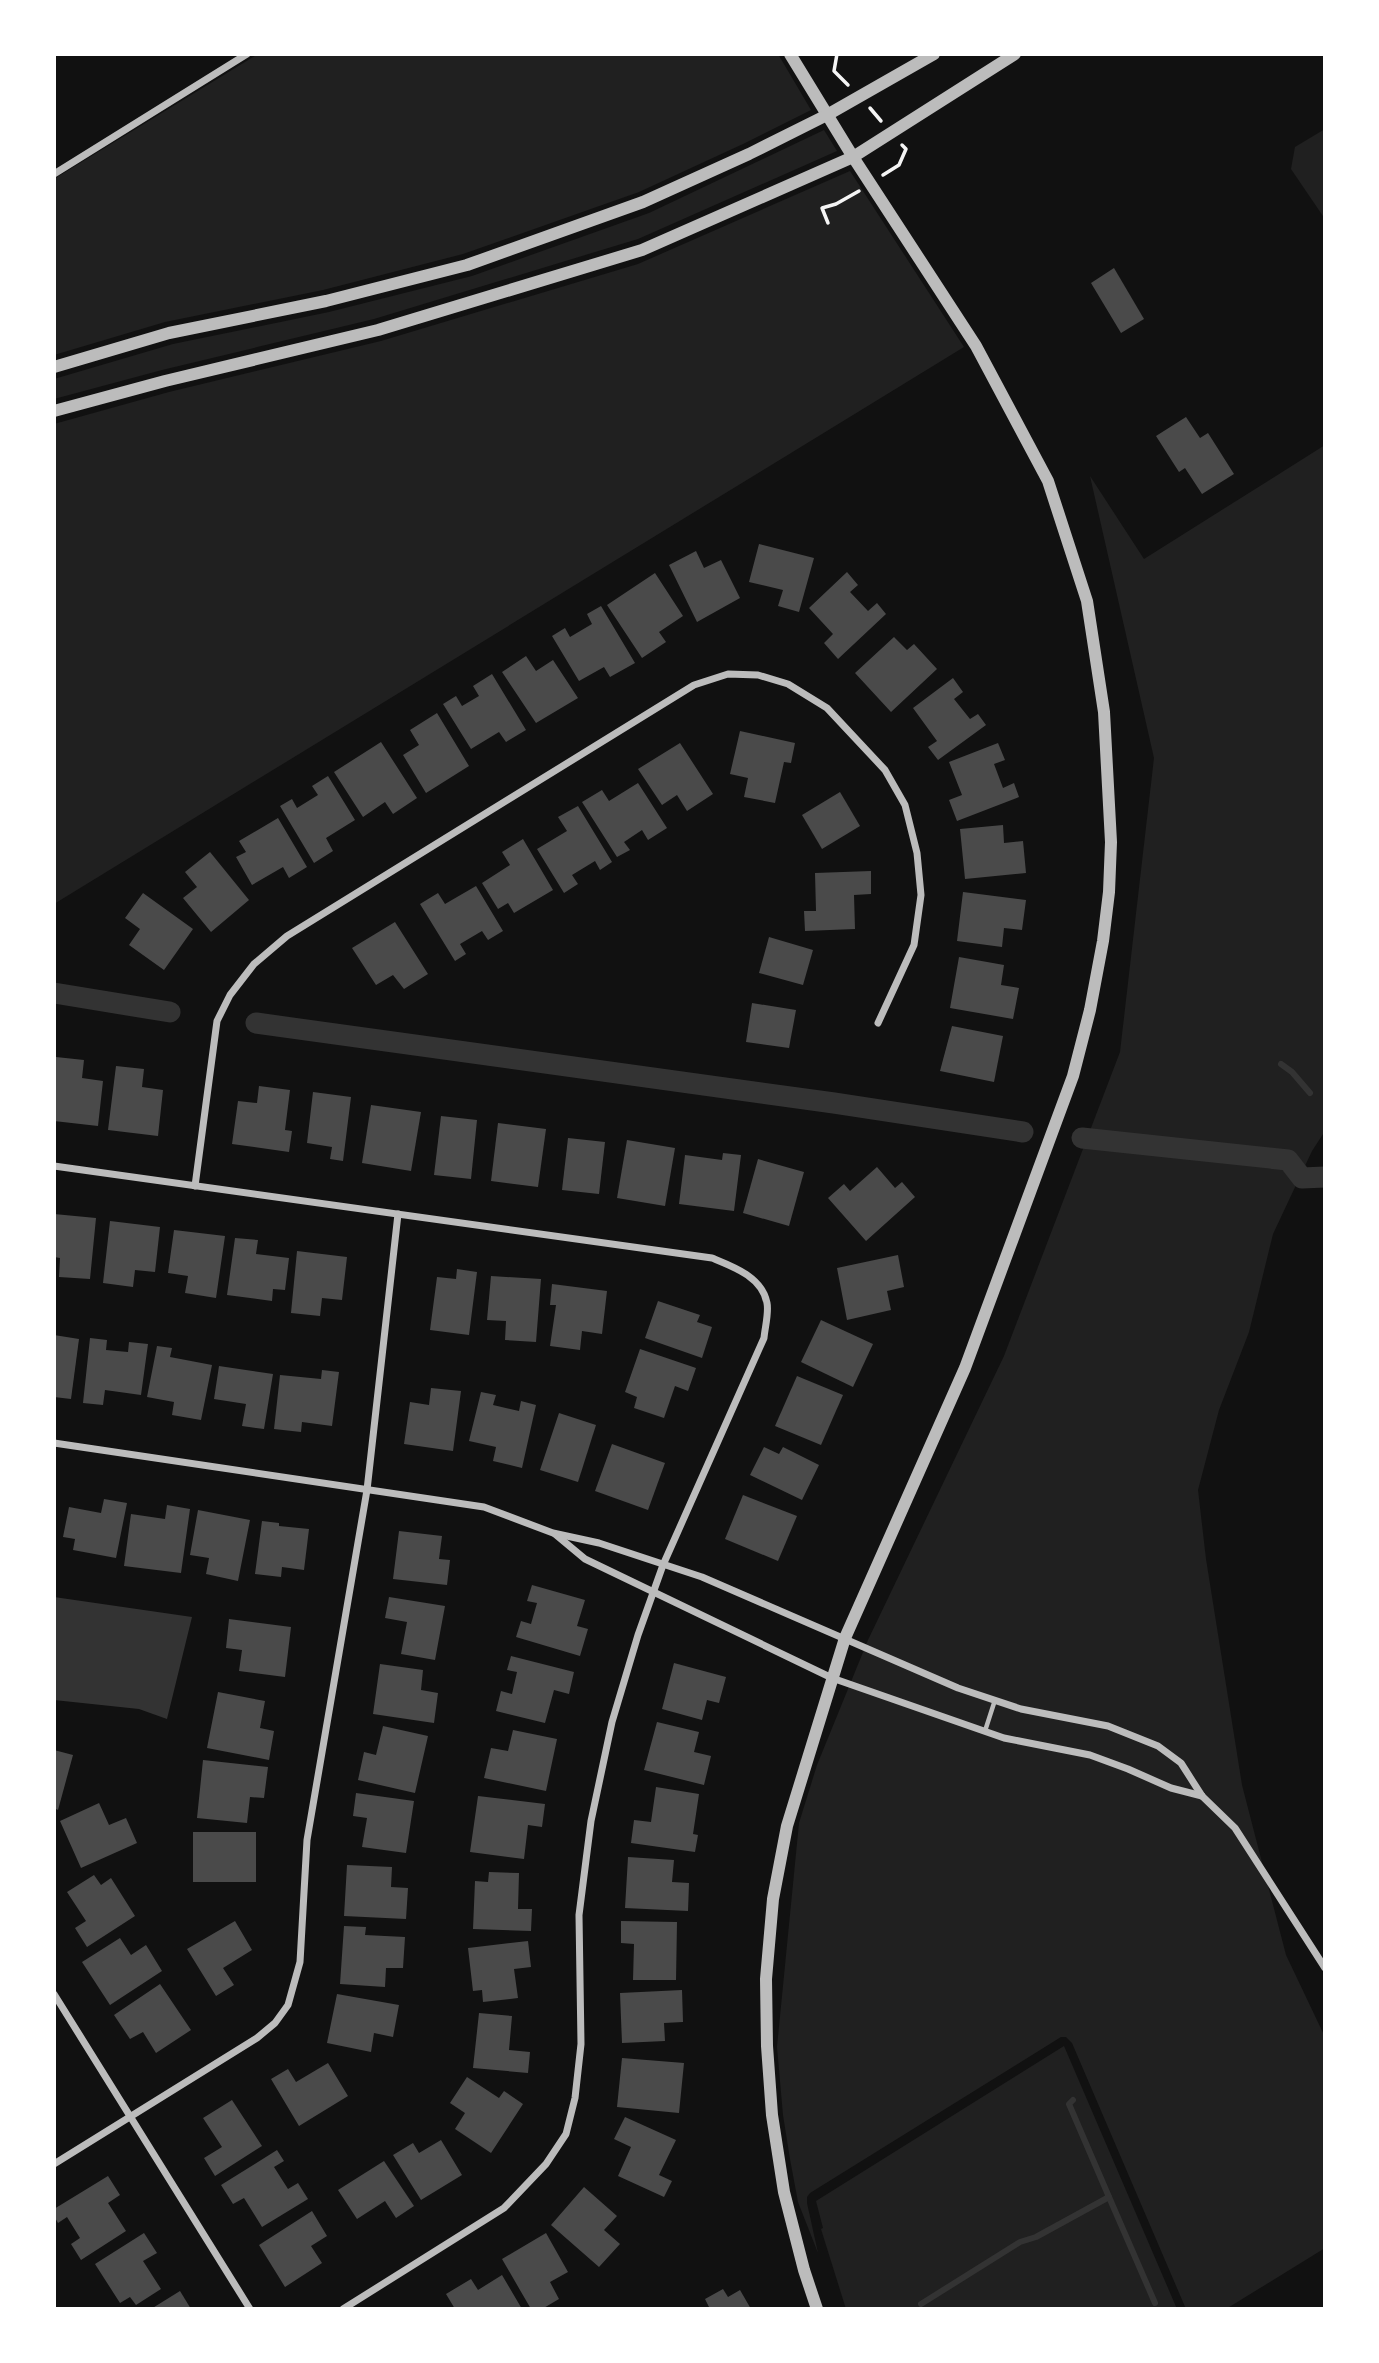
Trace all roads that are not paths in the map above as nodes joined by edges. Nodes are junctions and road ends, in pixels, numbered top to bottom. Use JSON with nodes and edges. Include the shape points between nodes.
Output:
{"nodes":[{"id":1,"x":247,"y":54,"type":"edge"},
{"id":2,"x":790,"y":54,"type":"edge"},
{"id":3,"x":934,"y":54,"type":"edge"},
{"id":4,"x":1015,"y":54,"type":"edge"},
{"id":5,"x":827,"y":115,"type":"junction"},
{"id":6,"x":853,"y":157,"type":"junction"},
{"id":7,"x":54,"y":174,"type":"edge"},
{"id":8,"x":54,"y":367,"type":"edge"},
{"id":9,"x":54,"y":411,"type":"edge"},
{"id":10,"x":878,"y":1023,"type":"dead end"},
{"id":11,"x":54,"y":1166,"type":"edge"},
{"id":12,"x":195,"y":1186,"type":"junction"},
{"id":13,"x":398,"y":1214,"type":"junction"},
{"id":14,"x":54,"y":1443,"type":"edge"},
{"id":15,"x":367,"y":1490,"type":"junction"},
{"id":16,"x":553,"y":1533,"type":"junction"},
{"id":17,"x":663,"y":1565,"type":"junction"},
{"id":18,"x":653,"y":1591,"type":"junction"},
{"id":19,"x":845,"y":1638,"type":"junction"},
{"id":20,"x":832,"y":1678,"type":"junction"},
{"id":21,"x":995,"y":1700,"type":"junction"},
{"id":22,"x":984,"y":1731,"type":"junction"},
{"id":23,"x":1202,"y":1796,"type":"junction"},
{"id":24,"x":1325,"y":1968,"type":"edge"},
{"id":25,"x":54,"y":1994,"type":"edge"},
{"id":26,"x":131,"y":2117,"type":"junction"},
{"id":27,"x":54,"y":2164,"type":"edge"},
{"id":28,"x":250,"y":2309,"type":"edge"},
{"id":29,"x":343,"y":2309,"type":"edge"},
{"id":30,"x":817,"y":2309,"type":"edge"}],
"edges":[{"from":1,"to":7,"type":"street"},
{"from":2,"to":5,"type":"street"},
{"from":3,"to":5,"type":"street"},
{"from":4,"to":6,"type":"street"},
{"from":5,"to":6,"type":"street"},
{"from":5,"to":8,"type":"street","via":[[643,202],[467,265],[326,301],[169,333]]},
{"from":6,"to":9,"type":"street","via":[[642,250],[378,330]]},
{"from":6,"to":19,"type":"street","via":[[976,346],[1048,481],[1087,601],[1104,712],[1111,842],[1103,941],[1073,1076],[965,1368]]},
{"from":10,"to":12,"type":"street","via":[[915,945],[921,895],[905,805],[885,770],[827,708],[788,684],[758,675],[728,674],[694,685],[287,936],[254,964],[217,1021]]},
{"from":11,"to":12,"type":"street"},
{"from":12,"to":13,"type":"street"},
{"from":13,"to":15,"type":"street"},
{"from":13,"to":17,"type":"street","via":[[712,1258],[741,1270],[760,1286],[768,1305],[764,1338]]},
{"from":14,"to":15,"type":"street"},
{"from":15,"to":16,"type":"street","via":[[484,1507]]},
{"from":15,"to":26,"type":"street","via":[[307,1840],[300,1962],[288,2005],[257,2038]]},
{"from":16,"to":17,"type":"street"},
{"from":16,"to":18,"type":"street","via":[[585,1559]]},
{"from":17,"to":18,"type":"street"},
{"from":17,"to":19,"type":"street"},
{"from":18,"to":20,"type":"street"},
{"from":18,"to":29,"type":"street","via":[[612,1722],[591,1821],[579,1915],[581,2044],[566,2134],[546,2164],[504,2208]]},
{"from":19,"to":20,"type":"street"},
{"from":19,"to":21,"type":"street"},
{"from":20,"to":22,"type":"street"},
{"from":20,"to":30,"type":"street","via":[[787,1826],[773,1899],[766,1979],[772,2115],[784,2192]]},
{"from":21,"to":22,"type":"lane"},
{"from":21,"to":23,"type":"street","via":[[1108,1726],[1158,1746],[1181,1763]]},
{"from":22,"to":23,"type":"street","via":[[1090,1755]]},
{"from":23,"to":24,"type":"street","via":[[1235,1828]]},
{"from":25,"to":26,"type":"street"},
{"from":26,"to":27,"type":"street"},
{"from":26,"to":28,"type":"street"}]}
